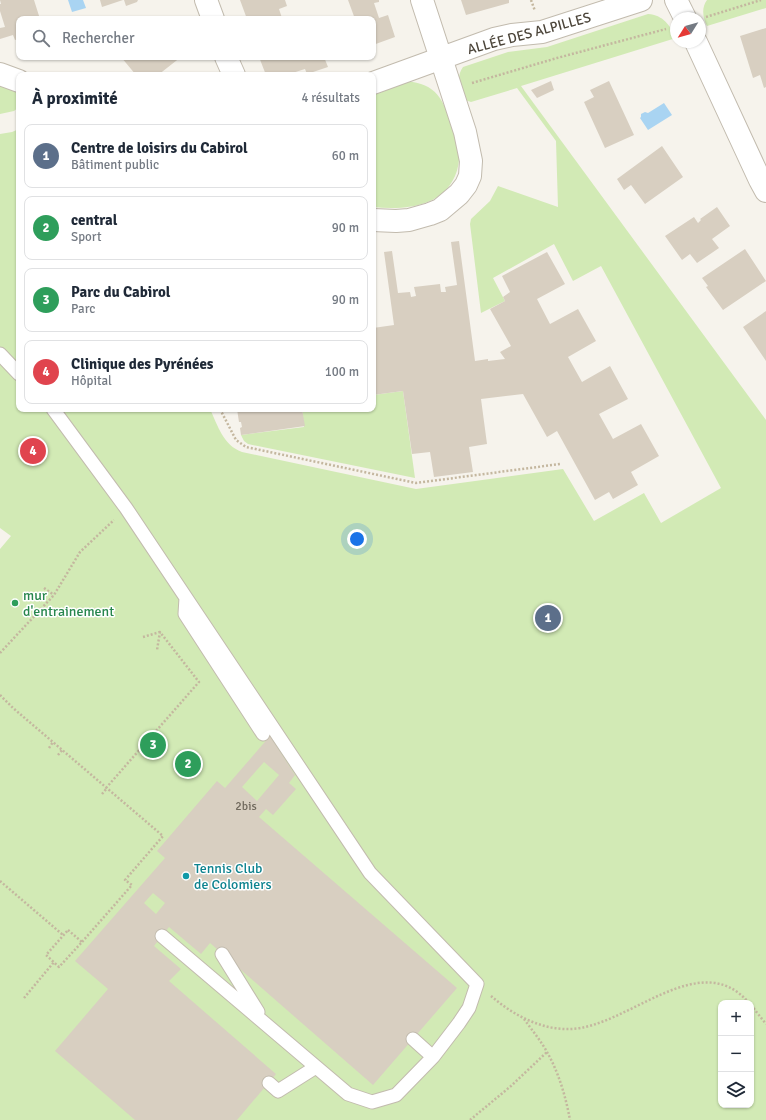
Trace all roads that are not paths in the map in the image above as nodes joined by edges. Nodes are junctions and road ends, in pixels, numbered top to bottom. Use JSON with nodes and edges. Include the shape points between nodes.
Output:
{"nodes":[{"id":1,"x":206,"y":0,"type":"edge"},
{"id":2,"x":422,"y":0,"type":"edge"},
{"id":3,"x":641,"y":0,"type":"edge"},
{"id":4,"x":676,"y":0,"type":"edge"},
{"id":5,"x":677,"y":12,"type":"edge"},
{"id":6,"x":211,"y":16,"type":"edge"},
{"id":7,"x":699,"y":48,"type":"edge"},
{"id":8,"x":441,"y":58,"type":"junction"},
{"id":9,"x":227,"y":60,"type":"edge"},
{"id":10,"x":233,"y":72,"type":"edge"},
{"id":11,"x":0,"y":74,"type":"edge"},
{"id":12,"x":16,"y":80,"type":"edge"},
{"id":13,"x":376,"y":82,"type":"edge"},
{"id":14,"x":766,"y":191,"type":"edge"},
{"id":15,"x":376,"y":220,"type":"edge"},
{"id":16,"x":0,"y":354,"type":"edge"},
{"id":17,"x":16,"y":371,"type":"edge"},
{"id":18,"x":55,"y":412,"type":"edge"},
{"id":19,"x":186,"y":598,"type":"junction"},
{"id":20,"x":263,"y":734,"type":"dead end"},
{"id":21,"x":162,"y":936,"type":"dead end"},
{"id":22,"x":222,"y":954,"type":"dead end"},
{"id":23,"x":265,"y":1024,"type":"junction"},
{"id":24,"x":413,"y":1039,"type":"dead end"},
{"id":25,"x":433,"y":1057,"type":"junction"},
{"id":26,"x":316,"y":1067,"type":"junction"},
{"id":27,"x":269,"y":1083,"type":"dead end"}],
"edges":[{"from":1,"to":6,"type":"street"},
{"from":2,"to":8,"type":"street"},
{"from":3,"to":8,"type":"street","name":"ALLÉE DES ALPILLES","via":[[542,32],[494,39]]},
{"from":4,"to":5,"type":"street"},
{"from":7,"to":14,"type":"street"},
{"from":8,"to":13,"type":"street","name":"ALLÉE DES ALPILLES"},
{"from":8,"to":15,"type":"street","via":[[465,132],[471,161],[470,176],[459,194],[440,210],[396,221]]},
{"from":9,"to":10,"type":"street"},
{"from":11,"to":12,"type":"street"},
{"from":16,"to":17,"type":"lane"},
{"from":18,"to":19,"type":"lane","via":[[126,508]]},
{"from":19,"to":20,"type":"lane","via":[[184,614]]},
{"from":19,"to":25,"type":"lane","via":[[370,873],[477,984],[469,1008]]},
{"from":21,"to":23,"type":"lane"},
{"from":22,"to":23,"type":"lane"},
{"from":23,"to":26,"type":"lane"},
{"from":24,"to":25,"type":"lane"},
{"from":25,"to":26,"type":"lane","via":[[396,1095],[372,1102],[348,1094]]},
{"from":26,"to":27,"type":"lane","via":[[278,1091]]}]}
